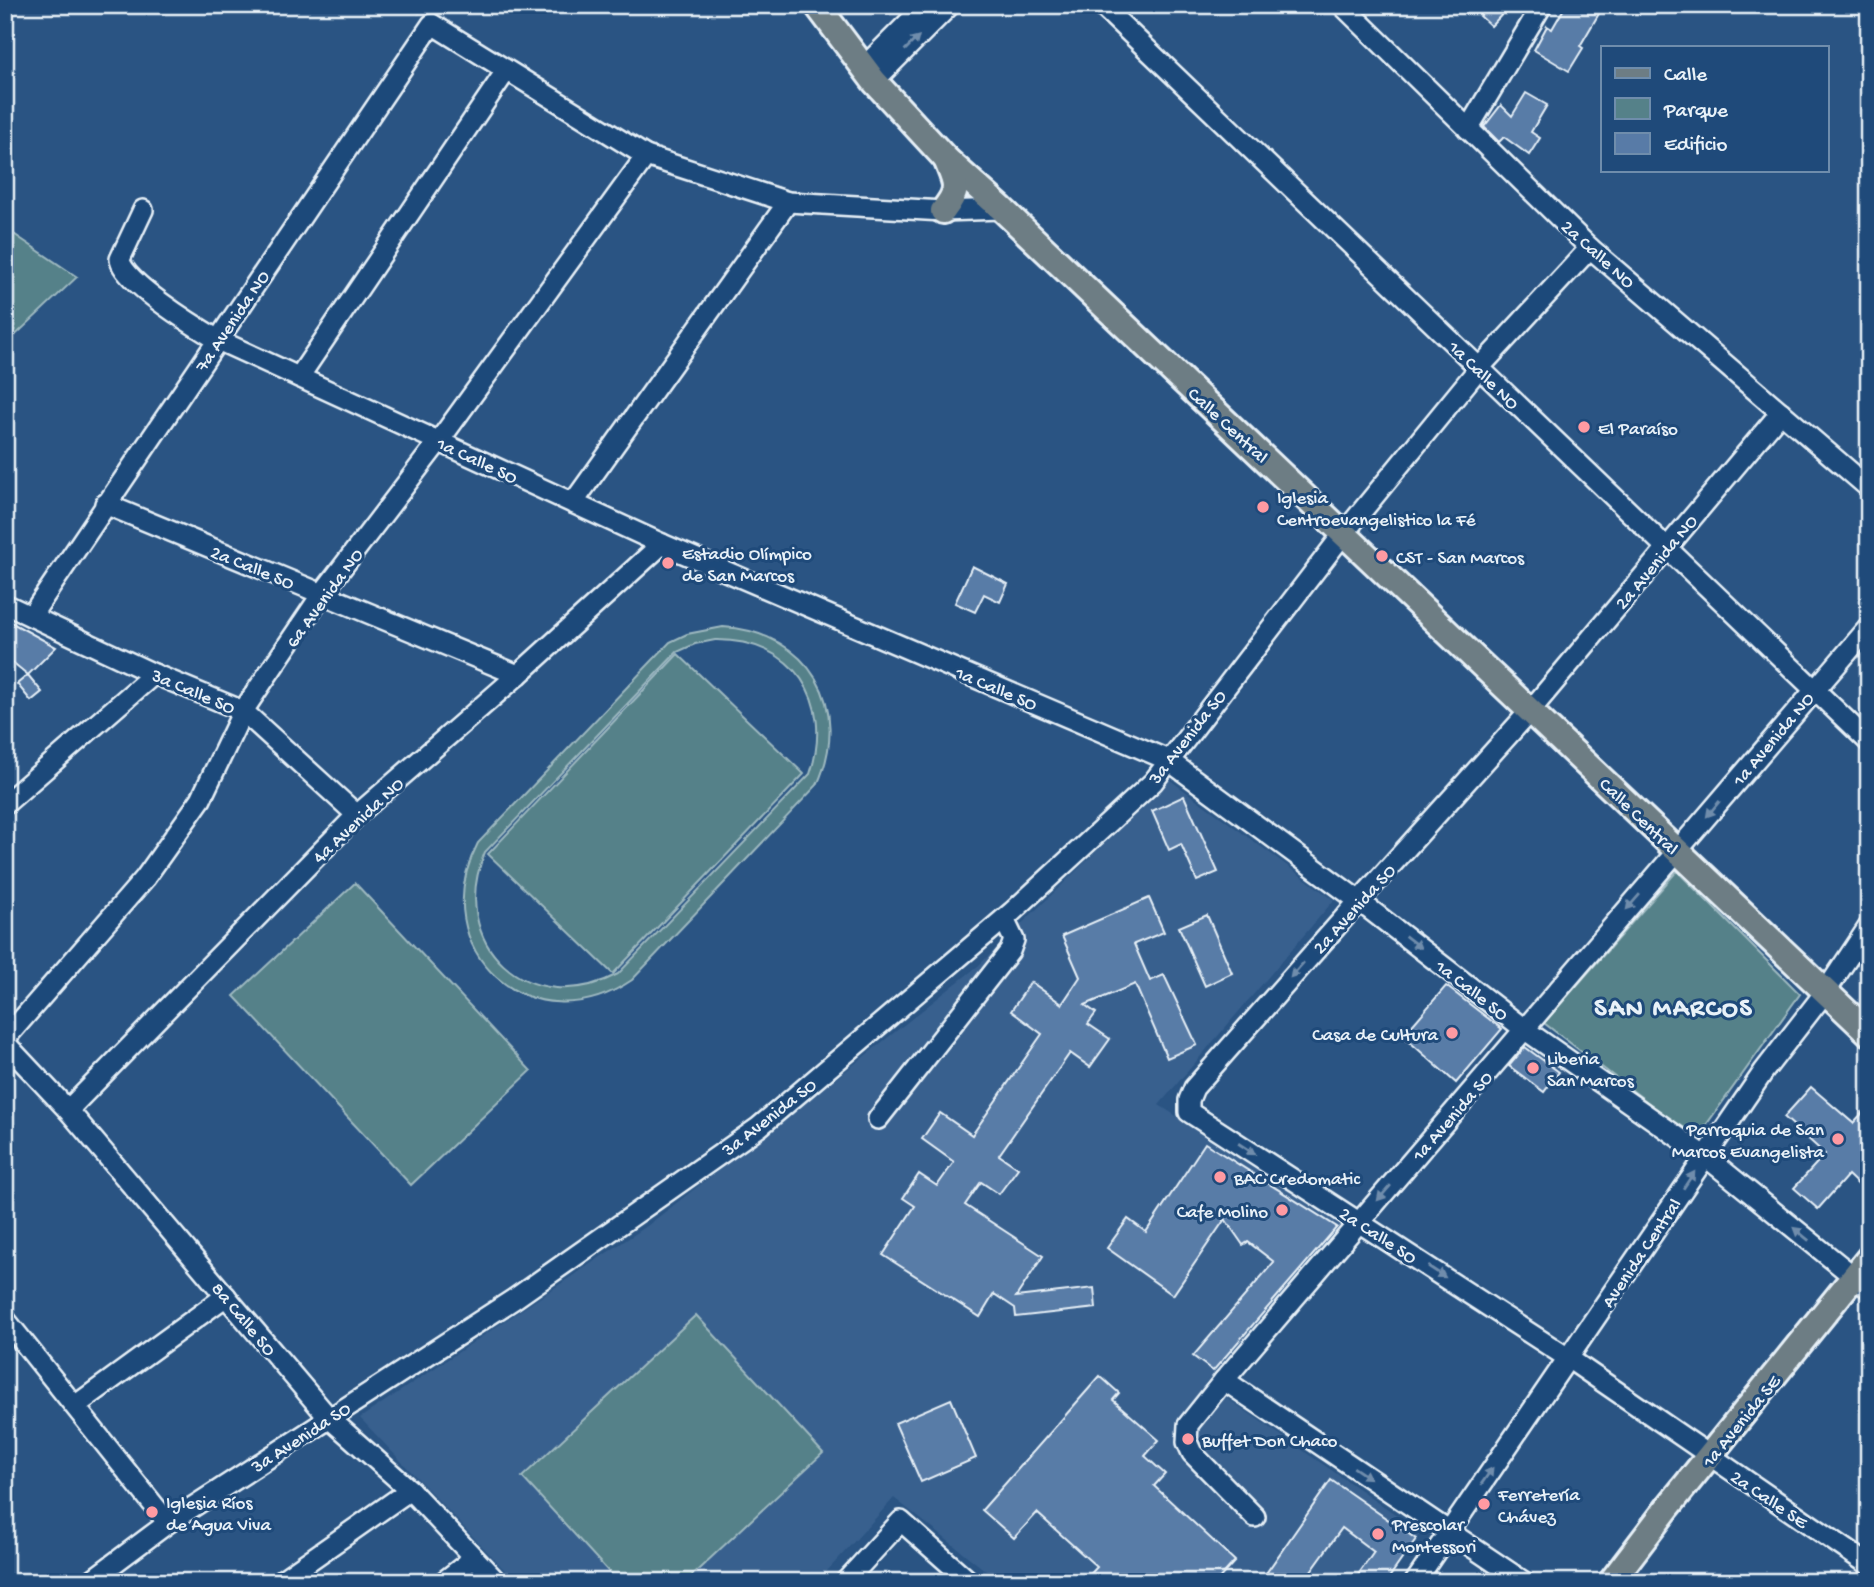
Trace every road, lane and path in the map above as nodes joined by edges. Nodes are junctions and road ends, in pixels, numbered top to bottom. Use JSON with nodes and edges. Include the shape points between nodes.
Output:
{"nodes":[{"id":1,"x":16,"y":5,"type":"edge"},
{"id":2,"x":817,"y":5,"type":"edge"},
{"id":3,"x":926,"y":5,"type":"edge"},
{"id":4,"x":950,"y":5,"type":"edge"},
{"id":5,"x":1101,"y":5,"type":"edge"},
{"id":6,"x":1342,"y":5,"type":"edge"},
{"id":7,"x":1533,"y":9,"type":"edge"},
{"id":8,"x":5,"y":14,"type":"edge"},
{"id":9,"x":506,"y":71,"type":"junction"},
{"id":10,"x":869,"y":74,"type":"junction"},
{"id":11,"x":1468,"y":129,"type":"junction"},
{"id":12,"x":646,"y":156,"type":"junction"},
{"id":13,"x":946,"y":159,"type":"junction"},
{"id":14,"x":788,"y":202,"type":"junction"},
{"id":15,"x":1002,"y":209,"type":"junction"},
{"id":16,"x":143,"y":210,"type":"dead end"},
{"id":17,"x":943,"y":211,"type":"junction"},
{"id":18,"x":1590,"y":248,"type":"junction"},
{"id":19,"x":218,"y":340,"type":"junction"},
{"id":20,"x":1479,"y":368,"type":"junction"},
{"id":21,"x":299,"y":377,"type":"junction"},
{"id":22,"x":1781,"y":412,"type":"junction"},
{"id":23,"x":439,"y":441,"type":"junction"},
{"id":24,"x":1869,"y":488,"type":"edge"},
{"id":25,"x":573,"y":503,"type":"junction"},
{"id":26,"x":105,"y":505,"type":"junction"},
{"id":27,"x":1344,"y":533,"type":"junction"},
{"id":28,"x":662,"y":544,"type":"junction"},
{"id":29,"x":1667,"y":548,"type":"junction"},
{"id":30,"x":322,"y":594,"type":"junction"},
{"id":31,"x":5,"y":604,"type":"edge"},
{"id":32,"x":31,"y":616,"type":"junction"},
{"id":33,"x":1869,"y":627,"type":"edge"},
{"id":34,"x":154,"y":674,"type":"junction"},
{"id":35,"x":518,"y":675,"type":"junction"},
{"id":36,"x":1814,"y":689,"type":"junction"},
{"id":37,"x":243,"y":711,"type":"junction"},
{"id":38,"x":1530,"y":711,"type":"junction"},
{"id":39,"x":1869,"y":742,"type":"edge"},
{"id":40,"x":1168,"y":760,"type":"junction"},
{"id":41,"x":5,"y":804,"type":"edge"},
{"id":42,"x":357,"y":815,"type":"junction"},
{"id":43,"x":1677,"y":851,"type":"junction"},
{"id":44,"x":1359,"y":901,"type":"junction"},
{"id":45,"x":1004,"y":919,"type":"junction"},
{"id":46,"x":1869,"y":926,"type":"edge"},
{"id":47,"x":1825,"y":991,"type":"junction"},
{"id":48,"x":1524,"y":1029,"type":"junction"},
{"id":49,"x":1869,"y":1032,"type":"edge"},
{"id":50,"x":5,"y":1041,"type":"edge"},
{"id":51,"x":68,"y":1110,"type":"junction"},
{"id":52,"x":1189,"y":1112,"type":"joint"},
{"id":53,"x":878,"y":1119,"type":"dead end"},
{"id":54,"x":1705,"y":1156,"type":"junction"},
{"id":55,"x":1360,"y":1221,"type":"junction"},
{"id":56,"x":1864,"y":1275,"type":"edge"},
{"id":57,"x":226,"y":1296,"type":"junction"},
{"id":58,"x":5,"y":1319,"type":"edge"},
{"id":59,"x":1568,"y":1358,"type":"junction"},
{"id":60,"x":1224,"y":1380,"type":"junction"},
{"id":61,"x":75,"y":1406,"type":"junction"},
{"id":62,"x":328,"y":1417,"type":"junction"},
{"id":63,"x":1710,"y":1457,"type":"junction"},
{"id":64,"x":410,"y":1490,"type":"junction"},
{"id":65,"x":1255,"y":1517,"type":"dead end"},
{"id":66,"x":168,"y":1522,"type":"junction"},
{"id":67,"x":1448,"y":1532,"type":"junction"},
{"id":68,"x":474,"y":1558,"type":"junction"},
{"id":69,"x":1869,"y":1565,"type":"edge"},
{"id":70,"x":1869,"y":1572,"type":"edge"},
{"id":71,"x":89,"y":1582,"type":"edge"},
{"id":72,"x":279,"y":1582,"type":"edge"},
{"id":73,"x":443,"y":1582,"type":"edge"},
{"id":74,"x":497,"y":1582,"type":"edge"},
{"id":75,"x":845,"y":1582,"type":"edge"},
{"id":76,"x":970,"y":1582,"type":"edge"},
{"id":77,"x":1415,"y":1582,"type":"edge"},
{"id":78,"x":1524,"y":1582,"type":"edge"},
{"id":79,"x":1611,"y":1582,"type":"edge"},
{"id":80,"x":1861,"y":1582,"type":"edge"}],
"edges":[{"from":1,"to":8,"type":"path"},
{"from":2,"to":10,"type":"main road","name":"Calle Central"},
{"from":3,"to":10,"type":"street"},
{"from":10,"to":4,"type":"street","one_way":true},
{"from":5,"to":20,"type":"street","name":"1a Calle NO"},
{"from":6,"to":11,"type":"street","name":"2a Calle NO"},
{"from":7,"to":11,"type":"street"},
{"from":9,"to":12,"type":"street"},
{"from":9,"to":19,"type":"street","name":"7a Avenida NO","via":[[432,24]]},
{"from":9,"to":21,"type":"street"},
{"from":10,"to":13,"type":"main road","name":"Calle Central"},
{"from":11,"to":18,"type":"street","name":"2a Calle NO"},
{"from":12,"to":14,"type":"street"},
{"from":12,"to":23,"type":"street","name":"6a Avenida NO"},
{"from":13,"to":15,"type":"main road","name":"Calle Central"},
{"from":13,"to":17,"type":"main road","via":[[955,196]]},
{"from":14,"to":17,"type":"street"},
{"from":14,"to":25,"type":"street"},
{"from":15,"to":17,"type":"street"},
{"from":15,"to":27,"type":"main road","name":"Calle Central"},
{"from":16,"to":19,"type":"street","name":"1a Calle SO","via":[[120,268]]},
{"from":18,"to":20,"type":"street","name":"3a Avenida SO"},
{"from":18,"to":22,"type":"street","name":"2a Calle NO"},
{"from":19,"to":21,"type":"street","name":"1a Calle SO"},
{"from":19,"to":26,"type":"street","name":"7a Avenida NO"},
{"from":20,"to":27,"type":"street","name":"3a Avenida SO"},
{"from":20,"to":29,"type":"street","name":"1a Calle NO"},
{"from":21,"to":23,"type":"street","name":"1a Calle SO"},
{"from":22,"to":24,"type":"street","name":"2a Calle NO"},
{"from":22,"to":29,"type":"street","name":"2a Avenida NO"},
{"from":23,"to":25,"type":"street","name":"1a Calle SO"},
{"from":23,"to":30,"type":"street","name":"6a Avenida NO"},
{"from":25,"to":28,"type":"street","name":"1a Calle SO"},
{"from":26,"to":30,"type":"street","name":"2a Calle SO"},
{"from":26,"to":32,"type":"street","name":"7a Avenida NO"},
{"from":27,"to":38,"type":"main road","name":"Calle Central"},
{"from":27,"to":40,"type":"street","name":"3a Avenida SO"},
{"from":28,"to":35,"type":"street","name":"4a Avenida NO"},
{"from":28,"to":40,"type":"street","name":"1a Calle SO"},
{"from":29,"to":36,"type":"street","name":"1a Calle NO"},
{"from":29,"to":38,"type":"street","name":"2a Avenida NO"},
{"from":30,"to":35,"type":"street","name":"2a Calle SO"},
{"from":30,"to":37,"type":"street","name":"6a Avenida NO"},
{"from":31,"to":32,"type":"street","name":"3a Calle SO"},
{"from":32,"to":34,"type":"street","name":"3a Calle SO"},
{"from":33,"to":36,"type":"street","name":"1a Avenida NO"},
{"from":34,"to":37,"type":"street","name":"3a Calle SO"},
{"from":34,"to":41,"type":"street"},
{"from":35,"to":42,"type":"street","name":"4a Avenida NO"},
{"from":36,"to":39,"type":"street","name":"1a Calle NO"},
{"from":36,"to":43,"type":"street","name":"1a Avenida NO","one_way":true},
{"from":37,"to":42,"type":"street","name":"3a Calle SO"},
{"from":37,"to":50,"type":"street","name":"6a Avenida NO","via":[[201,799],[145,878]]},
{"from":38,"to":43,"type":"main road","name":"Calle Central"},
{"from":38,"to":44,"type":"street","name":"2a Avenida SO"},
{"from":40,"to":44,"type":"street","name":"1a Calle SO"},
{"from":40,"to":45,"type":"street","name":"3a Avenida SO","via":[[1153,782]]},
{"from":42,"to":51,"type":"street","name":"4a Avenida NO"},
{"from":43,"to":47,"type":"main road","name":"Calle Central"},
{"from":43,"to":48,"type":"street","name":"1a Avenida SO","one_way":true},
{"from":44,"to":48,"type":"street","name":"1a Calle SO","one_way":true},
{"from":44,"to":52,"type":"street","name":"2a Avenida SO","one_way":true,"via":[[1194,1088]]},
{"from":45,"to":53,"type":"street","via":[[1014,940],[1010,951]]},
{"from":45,"to":62,"type":"street","name":"3a Avenida SO","via":[[759,1127],[513,1299]]},
{"from":46,"to":47,"type":"street","name":"Avenida Central"},
{"from":47,"to":49,"type":"main road","name":"Calle Central"},
{"from":47,"to":54,"type":"street","name":"Avenida Central"},
{"from":48,"to":54,"type":"street","name":"1a Calle SO"},
{"from":48,"to":55,"type":"street","name":"1a Avenida SO","one_way":true},
{"from":50,"to":51,"type":"street","name":"8a Calle SO"},
{"from":51,"to":57,"type":"street","name":"8a Calle SO"},
{"from":52,"to":55,"type":"street","name":"2a Calle SO","one_way":true},
{"from":56,"to":54,"type":"street","name":"1a Calle SO","one_way":true},
{"from":59,"to":54,"type":"street","name":"Avenida Central","one_way":true},
{"from":55,"to":59,"type":"street","name":"2a Calle SO","one_way":true},
{"from":55,"to":60,"type":"street","name":"1a Avenida SO"},
{"from":56,"to":63,"type":"main road","name":"1a Avenida SE"},
{"from":57,"to":61,"type":"street"},
{"from":57,"to":62,"type":"street","name":"8a Calle SO"},
{"from":58,"to":61,"type":"street"},
{"from":59,"to":63,"type":"street","name":"2a Calle SE"},
{"from":67,"to":59,"type":"street","name":"Avenida Central","one_way":true},
{"from":60,"to":65,"type":"street","name":"1a Avenida SO","via":[[1188,1425],[1187,1442],[1192,1453]]},
{"from":60,"to":67,"type":"street","one_way":true},
{"from":61,"to":66,"type":"street"},
{"from":62,"to":64,"type":"street","name":"8a Calle SO"},
{"from":62,"to":66,"type":"street","name":"3a Avenida SO"},
{"from":63,"to":69,"type":"street","name":"2a Calle SE"},
{"from":63,"to":79,"type":"main road","name":"1a Avenida SE"},
{"from":64,"to":68,"type":"street","name":"8a Calle SO"},
{"from":64,"to":72,"type":"street"},
{"from":66,"to":71,"type":"street","name":"3a Avenida SO"},
{"from":67,"to":77,"type":"street","name":"Avenida Central"},
{"from":67,"to":78,"type":"street"},
{"from":68,"to":73,"type":"street"},
{"from":68,"to":74,"type":"street","name":"8a Calle SO"},
{"from":70,"to":80,"type":"street"},
{"from":75,"to":76,"type":"street","via":[[901,1521]]}]}
